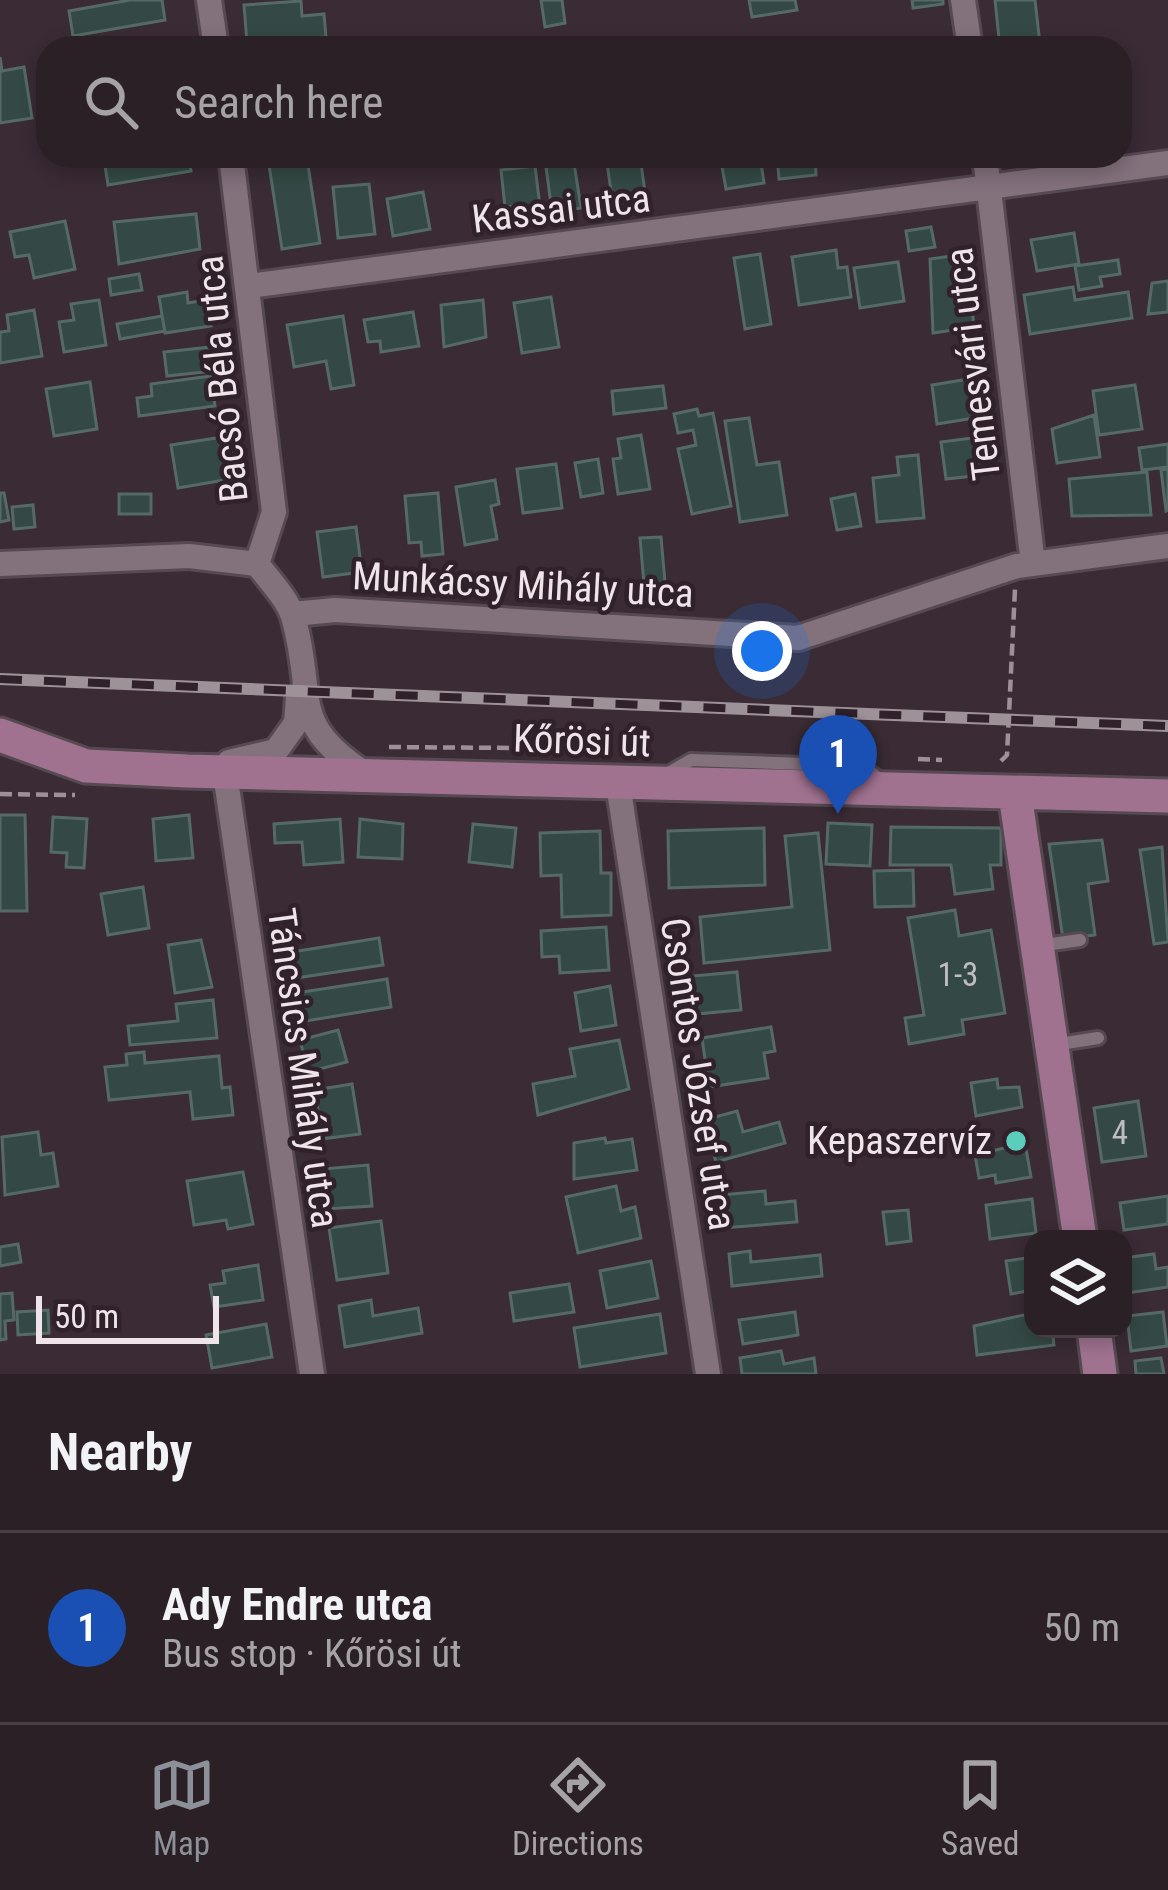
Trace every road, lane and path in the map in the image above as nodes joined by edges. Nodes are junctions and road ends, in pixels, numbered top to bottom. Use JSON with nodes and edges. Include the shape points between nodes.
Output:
{"nodes":[{"id":1,"x":209,"y":0,"type":"edge"},
{"id":2,"x":963,"y":0,"type":"edge"},
{"id":3,"x":214,"y":36,"type":"edge"},
{"id":4,"x":968,"y":36,"type":"edge"},
{"id":5,"x":1168,"y":163,"type":"edge"},
{"id":6,"x":233,"y":168,"type":"edge"},
{"id":7,"x":986,"y":168,"type":"edge"},
{"id":8,"x":989,"y":190,"type":"junction"},
{"id":9,"x":249,"y":286,"type":"junction"},
{"id":10,"x":1168,"y":546,"type":"edge"},
{"id":11,"x":257,"y":563,"type":"junction"},
{"id":12,"x":0,"y":564,"type":"edge"},
{"id":13,"x":1025,"y":565,"type":"junction"},
{"id":14,"x":293,"y":614,"type":"junction"},
{"id":15,"x":300,"y":653,"type":"junction"},
{"id":16,"x":0,"y":735,"type":"edge"},
{"id":17,"x":187,"y":772,"type":"junction"},
{"id":18,"x":225,"y":773,"type":"junction"},
{"id":19,"x":368,"y":776,"type":"junction"},
{"id":20,"x":618,"y":784,"type":"junction"},
{"id":21,"x":1004,"y":794,"type":"junction"},
{"id":22,"x":1168,"y":796,"type":"edge"},
{"id":23,"x":1080,"y":940,"type":"dead end"},
{"id":24,"x":1037,"y":946,"type":"junction"},
{"id":25,"x":1098,"y":1038,"type":"dead end"},
{"id":26,"x":1052,"y":1045,"type":"junction"},
{"id":27,"x":1080,"y":1230,"type":"edge"},
{"id":28,"x":1095,"y":1338,"type":"edge"},
{"id":29,"x":313,"y":1374,"type":"edge"},
{"id":30,"x":708,"y":1374,"type":"edge"},
{"id":31,"x":1100,"y":1374,"type":"edge"}],
"edges":[{"from":1,"to":3,"type":"street"},
{"from":2,"to":4,"type":"street"},
{"from":5,"to":8,"type":"street","name":"Kassai utca"},
{"from":6,"to":9,"type":"street","name":"Bacsó Béla utca"},
{"from":7,"to":8,"type":"street","name":"Temesvári utca"},
{"from":8,"to":9,"type":"street","name":"Kassai utca"},
{"from":8,"to":13,"type":"street","name":"Temesvári utca"},
{"from":9,"to":11,"type":"street","name":"Bacsó Béla utca","via":[[274,512]]},
{"from":10,"to":13,"type":"street","name":"Munkácsy Mihály utca"},
{"from":11,"to":12,"type":"street","via":[[189,556]]},
{"from":11,"to":14,"type":"street"},
{"from":13,"to":14,"type":"street","name":"Munkácsy Mihály utca","via":[[798,638]]},
{"from":13,"to":21,"type":"path","via":[[1007,755],[994,768]]},
{"from":14,"to":15,"type":"street"},
{"from":15,"to":17,"type":"street","via":[[296,723],[276,752]]},
{"from":15,"to":19,"type":"street","via":[[313,730]]},
{"from":16,"to":17,"type":"main road","name":"Kőrösi út","via":[[86,766]]},
{"from":17,"to":18,"type":"main road","name":"Kőrösi út"},
{"from":18,"to":19,"type":"main road","name":"Kőrösi út"},
{"from":18,"to":29,"type":"street","name":"Táncsics Mihály utca"},
{"from":19,"to":20,"type":"main road","name":"Kőrösi út"},
{"from":20,"to":21,"type":"main road","name":"Kőrösi út"},
{"from":20,"to":30,"type":"street","name":"Csontos József utca"},
{"from":21,"to":22,"type":"main road","name":"Kőrösi út"},
{"from":21,"to":24,"type":"main road"},
{"from":23,"to":24,"type":"lane"},
{"from":24,"to":26,"type":"main road"},
{"from":25,"to":26,"type":"lane"},
{"from":26,"to":27,"type":"main road"},
{"from":28,"to":31,"type":"main road"}]}
